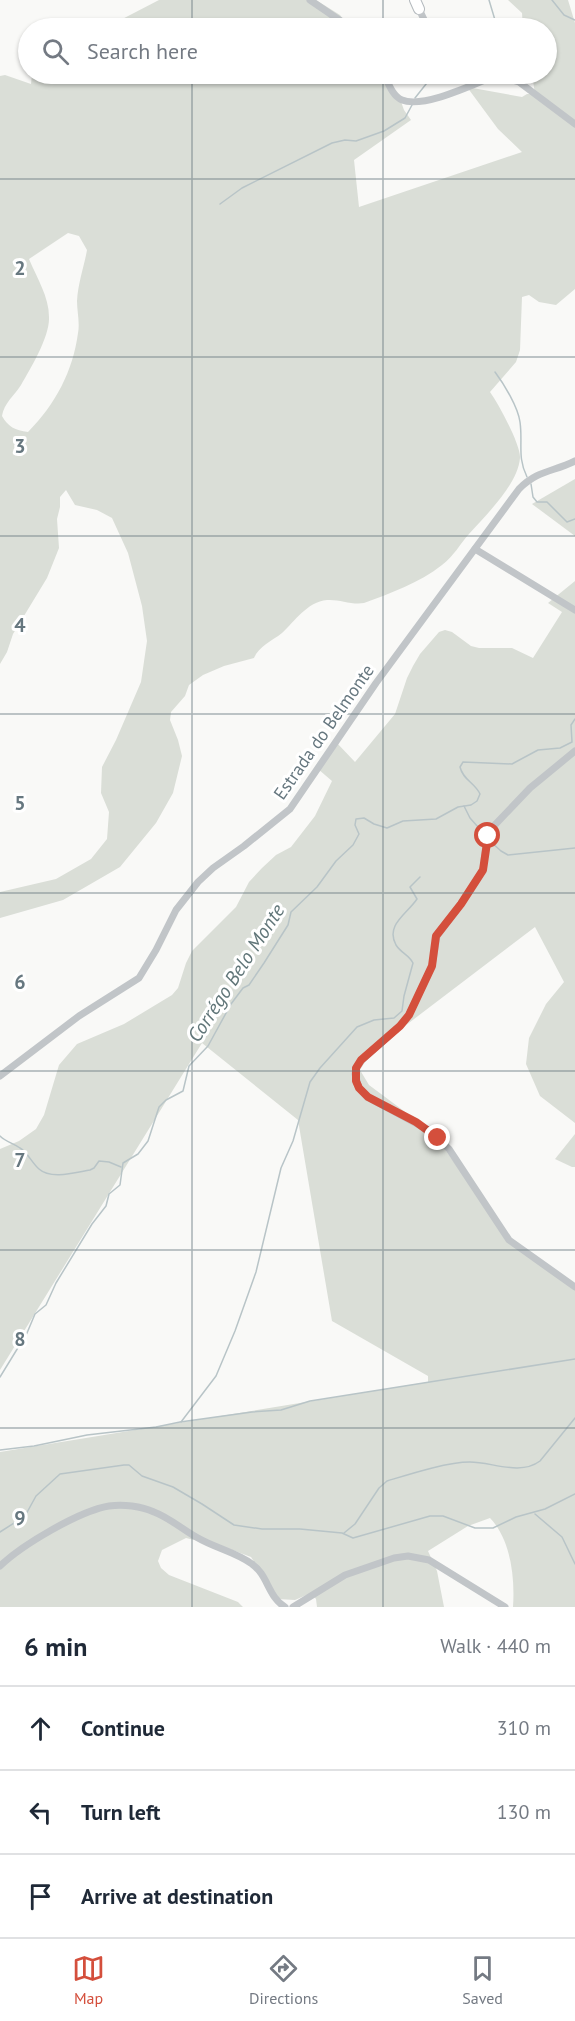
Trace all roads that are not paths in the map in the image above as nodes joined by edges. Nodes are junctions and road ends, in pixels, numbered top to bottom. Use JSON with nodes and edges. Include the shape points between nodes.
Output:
{"nodes":[{"id":1,"x":310,"y":0,"type":"edge"},
{"id":2,"x":417,"y":4,"type":"edge"},
{"id":3,"x":336,"y":18,"type":"edge"},
{"id":4,"x":423,"y":18,"type":"edge"},
{"id":5,"x":390,"y":84,"type":"edge"},
{"id":6,"x":471,"y":84,"type":"edge"},
{"id":7,"x":522,"y":84,"type":"edge"},
{"id":8,"x":575,"y":124,"type":"edge"},
{"id":9,"x":575,"y":461,"type":"edge"},
{"id":10,"x":475,"y":549,"type":"junction"},
{"id":11,"x":575,"y":610,"type":"edge"},
{"id":12,"x":575,"y":751,"type":"edge"},
{"id":13,"x":0,"y":1076,"type":"edge"},
{"id":14,"x":575,"y":1287,"type":"edge"},
{"id":15,"x":0,"y":1566,"type":"edge"},
{"id":16,"x":285,"y":1607,"type":"edge"},
{"id":17,"x":293,"y":1607,"type":"edge"},
{"id":18,"x":505,"y":1607,"type":"edge"}],
"edges":[{"from":1,"to":3,"type":"street"},
{"from":2,"to":4,"type":"street"},
{"from":5,"to":6,"type":"street","via":[[398,98],[410,102],[439,97]]},
{"from":7,"to":8,"type":"street"},
{"from":9,"to":10,"type":"street","name":"Estrada do Belmonte","via":[[528,480]]},
{"from":10,"to":11,"type":"street"},
{"from":10,"to":13,"type":"street","name":"Estrada do Belmonte","via":[[376,683],[300,797],[282,817],[198,882],[176,910],[139,978],[79,1016]]},
{"from":12,"to":14,"type":"street","via":[[530,788],[491,829],[483,870],[436,936],[432,966],[409,1015],[361,1060],[355,1074],[359,1088],[368,1097],[430,1131],[449,1149],[509,1240]]},
{"from":15,"to":16,"type":"street","via":[[79,1517],[109,1506],[132,1507],[161,1515],[197,1538],[252,1564],[275,1599]]},
{"from":17,"to":18,"type":"street","via":[[345,1575],[408,1556],[429,1560]]}]}
